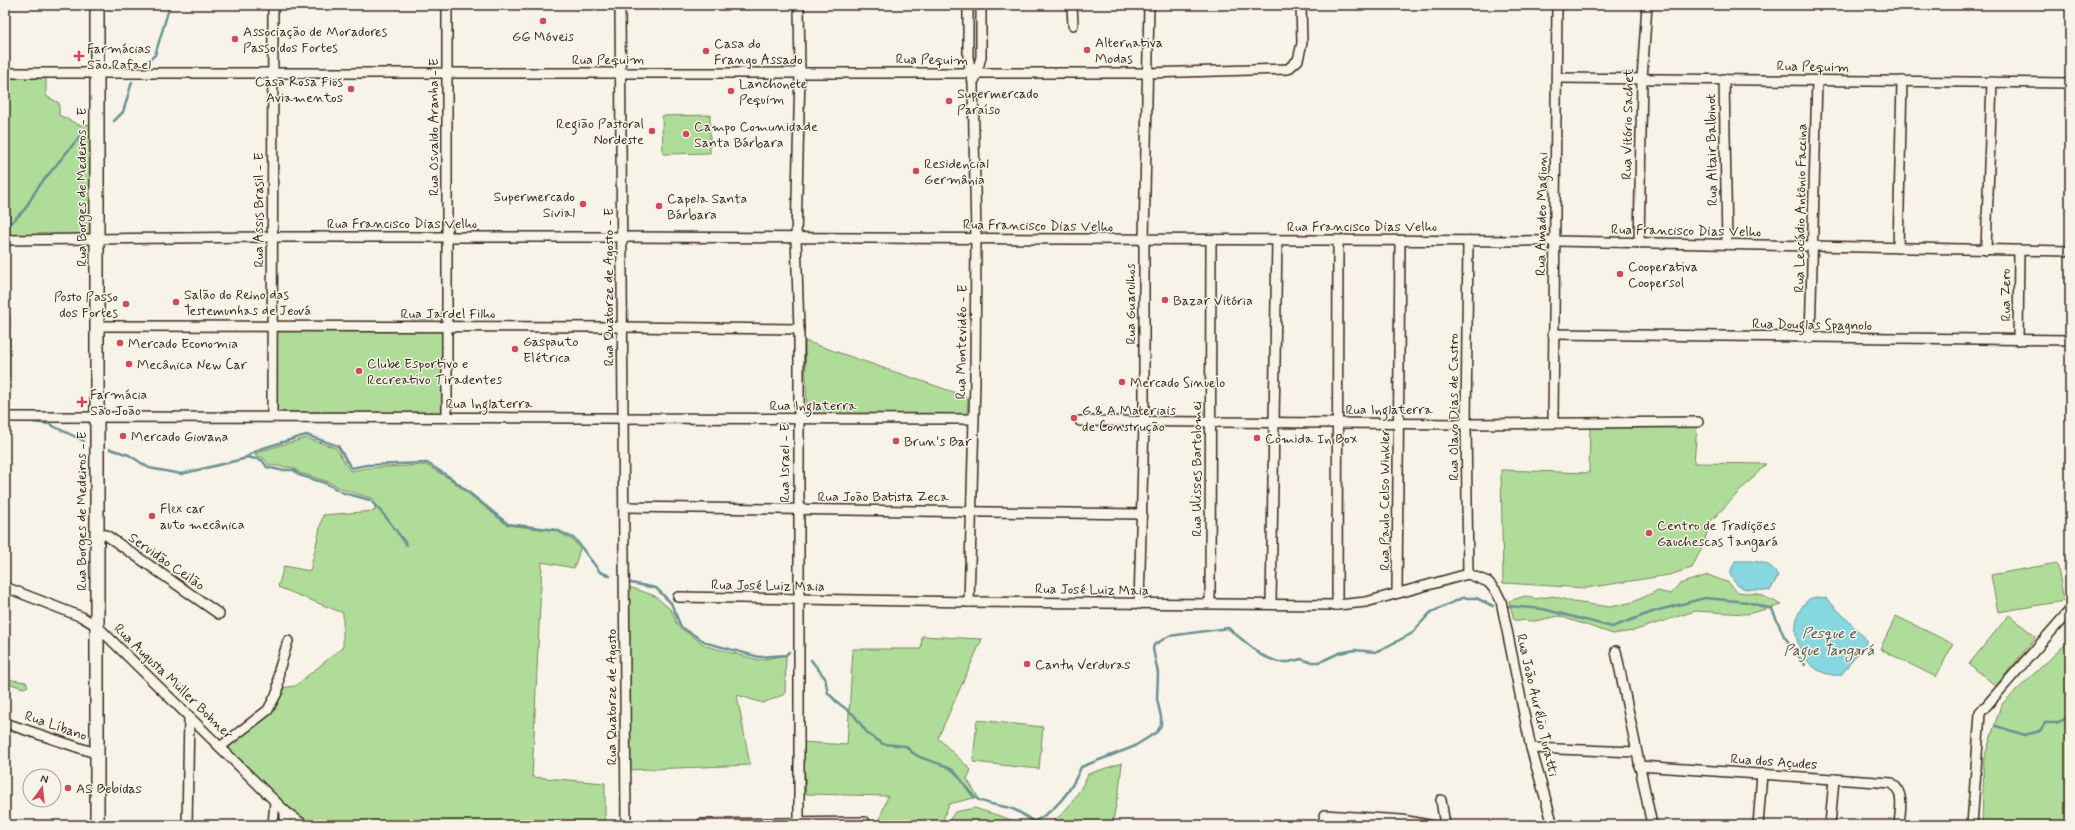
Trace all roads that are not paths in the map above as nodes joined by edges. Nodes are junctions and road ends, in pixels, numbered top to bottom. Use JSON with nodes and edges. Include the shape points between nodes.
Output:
{"nodes":[{"id":1,"x":97,"y":5,"type":"edge"},
{"id":2,"x":273,"y":5,"type":"edge"},
{"id":3,"x":447,"y":5,"type":"edge"},
{"id":4,"x":620,"y":5,"type":"edge"},
{"id":5,"x":799,"y":5,"type":"edge"},
{"id":6,"x":968,"y":5,"type":"edge"},
{"id":7,"x":981,"y":5,"type":"edge"},
{"id":8,"x":1072,"y":5,"type":"edge"},
{"id":9,"x":1148,"y":5,"type":"edge"},
{"id":10,"x":1301,"y":5,"type":"edge"},
{"id":11,"x":1558,"y":5,"type":"edge"},
{"id":12,"x":1647,"y":5,"type":"edge"},
{"id":13,"x":1073,"y":25,"type":"dead end"},
{"id":14,"x":800,"y":72,"type":"junction"},
{"id":15,"x":5,"y":73,"type":"edge"},
{"id":16,"x":98,"y":73,"type":"junction"},
{"id":17,"x":273,"y":73,"type":"junction"},
{"id":18,"x":447,"y":73,"type":"junction"},
{"id":19,"x":621,"y":73,"type":"junction"},
{"id":20,"x":974,"y":73,"type":"junction"},
{"id":21,"x":1148,"y":73,"type":"junction"},
{"id":22,"x":1557,"y":78,"type":"junction"},
{"id":23,"x":1642,"y":78,"type":"junction"},
{"id":24,"x":1724,"y":79,"type":"junction"},
{"id":25,"x":1817,"y":80,"type":"junction"},
{"id":26,"x":1902,"y":81,"type":"junction"},
{"id":27,"x":1992,"y":82,"type":"junction"},
{"id":28,"x":2070,"y":83,"type":"edge"},
{"id":29,"x":272,"y":237,"type":"junction"},
{"id":30,"x":447,"y":237,"type":"junction"},
{"id":31,"x":622,"y":237,"type":"junction"},
{"id":32,"x":796,"y":238,"type":"junction"},
{"id":33,"x":976,"y":238,"type":"junction"},
{"id":34,"x":98,"y":239,"type":"junction"},
{"id":35,"x":5,"y":240,"type":"edge"},
{"id":36,"x":1144,"y":240,"type":"junction"},
{"id":37,"x":1211,"y":240,"type":"junction"},
{"id":38,"x":1277,"y":240,"type":"junction"},
{"id":39,"x":1338,"y":240,"type":"junction"},
{"id":40,"x":1400,"y":241,"type":"junction"},
{"id":41,"x":1468,"y":241,"type":"junction"},
{"id":42,"x":1554,"y":241,"type":"junction"},
{"id":43,"x":1639,"y":243,"type":"junction"},
{"id":44,"x":1727,"y":244,"type":"junction"},
{"id":45,"x":1813,"y":246,"type":"junction"},
{"id":46,"x":1898,"y":248,"type":"junction"},
{"id":47,"x":1986,"y":250,"type":"junction"},
{"id":48,"x":2019,"y":251,"type":"junction"},
{"id":49,"x":2070,"y":251,"type":"edge"},
{"id":50,"x":98,"y":326,"type":"junction"},
{"id":51,"x":272,"y":327,"type":"junction"},
{"id":52,"x":447,"y":327,"type":"junction"},
{"id":53,"x":622,"y":327,"type":"junction"},
{"id":54,"x":799,"y":329,"type":"junction"},
{"id":55,"x":1554,"y":334,"type":"junction"},
{"id":56,"x":1810,"y":338,"type":"junction"},
{"id":57,"x":2018,"y":340,"type":"junction"},
{"id":58,"x":2070,"y":340,"type":"edge"},
{"id":59,"x":98,"y":416,"type":"junction"},
{"id":60,"x":272,"y":416,"type":"junction"},
{"id":61,"x":5,"y":417,"type":"edge"},
{"id":62,"x":447,"y":417,"type":"junction"},
{"id":63,"x":623,"y":418,"type":"junction"},
{"id":64,"x":973,"y":419,"type":"junction"},
{"id":65,"x":799,"y":420,"type":"junction"},
{"id":66,"x":1080,"y":421,"type":"dead end"},
{"id":67,"x":1210,"y":422,"type":"junction"},
{"id":68,"x":1274,"y":422,"type":"junction"},
{"id":69,"x":1553,"y":422,"type":"junction"},
{"id":70,"x":1698,"y":422,"type":"dead end"},
{"id":71,"x":1144,"y":423,"type":"junction"},
{"id":72,"x":1338,"y":423,"type":"junction"},
{"id":73,"x":1398,"y":423,"type":"junction"},
{"id":74,"x":1466,"y":424,"type":"junction"},
{"id":75,"x":624,"y":507,"type":"junction"},
{"id":76,"x":798,"y":509,"type":"junction"},
{"id":77,"x":972,"y":510,"type":"junction"},
{"id":78,"x":1142,"y":514,"type":"junction"},
{"id":79,"x":98,"y":534,"type":"junction"},
{"id":80,"x":624,"y":569,"type":"joint"},
{"id":81,"x":1468,"y":574,"type":"junction"},
{"id":82,"x":5,"y":587,"type":"edge"},
{"id":83,"x":1397,"y":592,"type":"junction"},
{"id":84,"x":678,"y":597,"type":"dead end"},
{"id":85,"x":798,"y":600,"type":"junction"},
{"id":86,"x":969,"y":602,"type":"junction"},
{"id":87,"x":1210,"y":603,"type":"junction"},
{"id":88,"x":1139,"y":604,"type":"junction"},
{"id":89,"x":1271,"y":604,"type":"junction"},
{"id":90,"x":1337,"y":605,"type":"junction"},
{"id":91,"x":2070,"y":610,"type":"edge"},
{"id":92,"x":219,"y":614,"type":"dead end"},
{"id":93,"x":97,"y":626,"type":"junction"},
{"id":94,"x":288,"y":641,"type":"dead end"},
{"id":95,"x":1616,"y":651,"type":"dead end"},
{"id":96,"x":189,"y":716,"type":"junction"},
{"id":97,"x":5,"y":723,"type":"edge"},
{"id":98,"x":220,"y":747,"type":"junction"},
{"id":99,"x":1531,"y":748,"type":"junction"},
{"id":100,"x":1636,"y":752,"type":"junction"},
{"id":101,"x":98,"y":754,"type":"junction"},
{"id":102,"x":1639,"y":766,"type":"junction"},
{"id":103,"x":1762,"y":774,"type":"junction"},
{"id":104,"x":1834,"y":779,"type":"junction"},
{"id":105,"x":1441,"y":800,"type":"dead end"},
{"id":106,"x":274,"y":801,"type":"junction"},
{"id":107,"x":285,"y":811,"type":"junction"},
{"id":108,"x":865,"y":822,"type":"dead end"},
{"id":109,"x":701,"y":824,"type":"edge"},
{"id":110,"x":799,"y":824,"type":"edge"},
{"id":111,"x":98,"y":825,"type":"edge"},
{"id":112,"x":187,"y":825,"type":"edge"},
{"id":113,"x":273,"y":825,"type":"edge"},
{"id":114,"x":285,"y":825,"type":"edge"},
{"id":115,"x":304,"y":825,"type":"edge"},
{"id":116,"x":626,"y":825,"type":"edge"},
{"id":117,"x":1325,"y":825,"type":"edge"},
{"id":118,"x":1429,"y":825,"type":"edge"},
{"id":119,"x":1445,"y":825,"type":"edge"},
{"id":120,"x":1553,"y":825,"type":"edge"},
{"id":121,"x":1652,"y":825,"type":"edge"},
{"id":122,"x":1758,"y":825,"type":"edge"},
{"id":123,"x":1830,"y":825,"type":"edge"},
{"id":124,"x":1899,"y":825,"type":"edge"},
{"id":125,"x":1972,"y":825,"type":"edge"}],
"edges":[{"from":1,"to":16,"type":"street","name":"Rua Borges de Medeiros - E"},
{"from":2,"to":17,"type":"street","name":"Rua Assis Brasil - E"},
{"from":3,"to":18,"type":"street","name":"Rua Osvaldo Aranha - E"},
{"from":4,"to":19,"type":"street","name":"Rua Quatorze de Agosto - E"},
{"from":5,"to":14,"type":"street","name":"Rua Israel - E"},
{"from":6,"to":20,"type":"street","name":"Rua Montevidéo - E"},
{"from":7,"to":20,"type":"street","name":"Rua Montevidéo - E","via":[[981,57]]},
{"from":8,"to":13,"type":"street"},
{"from":9,"to":21,"type":"street","name":"Rua Guarulhos"},
{"from":10,"to":21,"type":"street","name":"Rua Pequim","via":[[1301,49],[1298,60],[1288,69]]},
{"from":11,"to":22,"type":"street","name":"Rua Amadeo Magioni"},
{"from":12,"to":23,"type":"street","name":"Rua Vitório Sachet"},
{"from":14,"to":19,"type":"street","name":"Rua Pequim"},
{"from":14,"to":20,"type":"street","name":"Rua Pequim"},
{"from":14,"to":32,"type":"street","name":"Rua Israel - E"},
{"from":15,"to":16,"type":"street","name":"Rua Pequim"},
{"from":16,"to":17,"type":"street","name":"Rua Pequim"},
{"from":16,"to":34,"type":"street","name":"Rua Borges de Medeiros - E"},
{"from":17,"to":18,"type":"street","name":"Rua Pequim"},
{"from":17,"to":29,"type":"street","name":"Rua Assis Brasil - E"},
{"from":18,"to":19,"type":"street","name":"Rua Pequim"},
{"from":18,"to":30,"type":"street","name":"Rua Osvaldo Aranha - E"},
{"from":19,"to":31,"type":"street","name":"Rua Quatorze de Agosto - E"},
{"from":20,"to":21,"type":"street","name":"Rua Pequim"},
{"from":20,"to":33,"type":"street","name":"Rua Montevidéo - E"},
{"from":21,"to":36,"type":"street","name":"Rua Guarulhos"},
{"from":22,"to":23,"type":"street","name":"Rua Pequim"},
{"from":22,"to":42,"type":"street","name":"Rua Amadeo Magioni"},
{"from":23,"to":24,"type":"street","name":"Rua Pequim"},
{"from":23,"to":43,"type":"street","name":"Rua Vitório Sachet"},
{"from":24,"to":25,"type":"street","name":"Rua Pequim"},
{"from":24,"to":44,"type":"street","name":"Rua Altair Balbinot"},
{"from":25,"to":26,"type":"street","name":"Rua Pequim"},
{"from":25,"to":45,"type":"street","name":"Rua Leocádio Antônio Faccina"},
{"from":26,"to":27,"type":"street","name":"Rua Pequim"},
{"from":26,"to":46,"type":"street"},
{"from":27,"to":28,"type":"street","name":"Rua Pequim"},
{"from":27,"to":47,"type":"street"},
{"from":29,"to":30,"type":"street","name":"Rua Francisco Dias Velho"},
{"from":29,"to":34,"type":"street","name":"Rua Francisco Dias Velho"},
{"from":29,"to":51,"type":"street","name":"Rua Assis Brasil - E"},
{"from":30,"to":31,"type":"street","name":"Rua Francisco Dias Velho"},
{"from":30,"to":52,"type":"street","name":"Rua Osvaldo Aranha - E"},
{"from":31,"to":32,"type":"street","name":"Rua Francisco Dias Velho"},
{"from":31,"to":53,"type":"street","name":"Rua Quatorze de Agosto - E"},
{"from":32,"to":33,"type":"street","name":"Rua Francisco Dias Velho"},
{"from":32,"to":54,"type":"street","name":"Rua Israel - E"},
{"from":33,"to":36,"type":"street","name":"Rua Francisco Dias Velho"},
{"from":33,"to":64,"type":"street","name":"Rua Montevidéo - E"},
{"from":34,"to":35,"type":"street","name":"Rua Francisco Dias Velho"},
{"from":34,"to":50,"type":"street","name":"Rua Borges de Medeiros - E"},
{"from":36,"to":37,"type":"street","name":"Rua Francisco Dias Velho"},
{"from":36,"to":71,"type":"street","name":"Rua Guarulhos"},
{"from":37,"to":38,"type":"street","name":"Rua Francisco Dias Velho"},
{"from":37,"to":67,"type":"street","name":"Rua Ulisses Bartolomei"},
{"from":38,"to":39,"type":"street","name":"Rua Francisco Dias Velho"},
{"from":38,"to":68,"type":"street"},
{"from":39,"to":40,"type":"street","name":"Rua Francisco Dias Velho"},
{"from":39,"to":72,"type":"street"},
{"from":40,"to":41,"type":"street","name":"Rua Francisco Dias Velho"},
{"from":40,"to":73,"type":"street","name":"Rua Paulo Celso Winkler"},
{"from":41,"to":42,"type":"street","name":"Rua Francisco Dias Velho"},
{"from":41,"to":74,"type":"street","name":"Rua Olavo Dias de Castro"},
{"from":42,"to":43,"type":"street","name":"Rua Francisco Dias Velho"},
{"from":42,"to":55,"type":"street","name":"Rua Amadeo Magioni"},
{"from":43,"to":44,"type":"street","name":"Rua Francisco Dias Velho"},
{"from":44,"to":45,"type":"street","name":"Rua Francisco Dias Velho"},
{"from":45,"to":46,"type":"street","name":"Rua Francisco Dias Velho"},
{"from":45,"to":56,"type":"street","name":"Rua Leocádio Antônio Faccina"},
{"from":46,"to":47,"type":"street","name":"Rua Francisco Dias Velho"},
{"from":47,"to":48,"type":"street","name":"Rua Francisco Dias Velho"},
{"from":48,"to":49,"type":"street","name":"Rua Francisco Dias Velho"},
{"from":48,"to":57,"type":"street","name":"Rua Zero"},
{"from":50,"to":51,"type":"street","name":"Rua Jardel Filho"},
{"from":50,"to":59,"type":"street","name":"Rua Borges de Medeiros - E"},
{"from":51,"to":52,"type":"street","name":"Rua Jardel Filho"},
{"from":51,"to":60,"type":"street","name":"Rua Assis Brasil - E"},
{"from":52,"to":53,"type":"street","name":"Rua Jardel Filho"},
{"from":52,"to":62,"type":"street","name":"Rua Osvaldo Aranha - E"},
{"from":53,"to":54,"type":"street","name":"Rua Jardel Filho"},
{"from":53,"to":63,"type":"street","name":"Rua Quatorze de Agosto - E"},
{"from":54,"to":65,"type":"street","name":"Rua Israel - E"},
{"from":55,"to":56,"type":"street","name":"Rua Douglas Spagnolo"},
{"from":55,"to":69,"type":"street","name":"Rua Amadeo Magioni"},
{"from":56,"to":57,"type":"street","name":"Rua Douglas Spagnolo"},
{"from":57,"to":58,"type":"street","name":"Rua Douglas Spagnolo"},
{"from":59,"to":60,"type":"street","name":"Rua Inglaterra"},
{"from":59,"to":61,"type":"street","name":"Rua Inglaterra"},
{"from":59,"to":79,"type":"street","name":"Rua Borges de Medeiros - E"},
{"from":60,"to":62,"type":"street","name":"Rua Inglaterra"},
{"from":62,"to":63,"type":"street","name":"Rua Inglaterra"},
{"from":63,"to":65,"type":"street","name":"Rua Inglaterra"},
{"from":63,"to":75,"type":"street","name":"Rua Quatorze de Agosto - E"},
{"from":64,"to":65,"type":"street","name":"Rua Inglaterra"},
{"from":64,"to":77,"type":"street","name":"Rua Montevidéo - E"},
{"from":65,"to":76,"type":"street","name":"Rua Israel - E"},
{"from":66,"to":71,"type":"street","name":"Rua Inglaterra"},
{"from":67,"to":68,"type":"street","name":"Rua Inglaterra"},
{"from":67,"to":71,"type":"street","name":"Rua Inglaterra"},
{"from":67,"to":87,"type":"street","name":"Rua Ulisses Bartolomei"},
{"from":68,"to":72,"type":"street","name":"Rua Inglaterra"},
{"from":68,"to":89,"type":"street"},
{"from":69,"to":70,"type":"street","name":"Rua Inglaterra"},
{"from":69,"to":74,"type":"street","name":"Rua Inglaterra"},
{"from":71,"to":78,"type":"street","name":"Rua Guarulhos"},
{"from":72,"to":73,"type":"street","name":"Rua Inglaterra"},
{"from":72,"to":90,"type":"street"},
{"from":73,"to":74,"type":"street","name":"Rua Inglaterra"},
{"from":73,"to":83,"type":"street","name":"Rua Paulo Celso Winkler"},
{"from":74,"to":81,"type":"street","name":"Rua Olavo Dias de Castro"},
{"from":75,"to":76,"type":"street","name":"Rua João Batista Zeca"},
{"from":75,"to":80,"type":"street","name":"Rua Quatorze de Agosto - E"},
{"from":76,"to":77,"type":"street","name":"Rua João Batista Zeca"},
{"from":76,"to":85,"type":"street","name":"Rua Israel - E"},
{"from":77,"to":78,"type":"street","name":"Rua João Batista Zeca"},
{"from":77,"to":86,"type":"street","name":"Rua Montevidéo - E"},
{"from":78,"to":88,"type":"street","name":"Rua Guarulhos"},
{"from":79,"to":92,"type":"street","name":"Servidão Ceilão","via":[[106,535]]},
{"from":79,"to":93,"type":"street","name":"Rua Borges de Medeiros - E"},
{"from":80,"to":116,"type":"street","name":"Rua Quatorze de Agosto"},
{"from":81,"to":83,"type":"street","name":"Rua José Luiz Maia"},
{"from":81,"to":99,"type":"street","name":"Rua João Aurélio Turatti","via":[[1484,579],[1496,591],[1501,601]]},
{"from":82,"to":93,"type":"street","name":"Rua Augusta Müller Bohner","via":[[82,617]]},
{"from":83,"to":90,"type":"street","name":"Rua José Luiz Maia","via":[[1366,602]]},
{"from":84,"to":85,"type":"street","name":"Rua José Luiz Maia"},
{"from":85,"to":86,"type":"street","name":"Rua José Luiz Maia"},
{"from":85,"to":110,"type":"street","name":"Rua Israel - E"},
{"from":86,"to":88,"type":"street","name":"Rua José Luiz Maia"},
{"from":87,"to":88,"type":"street","name":"Rua José Luiz Maia"},
{"from":87,"to":89,"type":"street","name":"Rua José Luiz Maia"},
{"from":89,"to":90,"type":"street","name":"Rua José Luiz Maia"},
{"from":91,"to":125,"type":"street","via":[[1980,713]]},
{"from":93,"to":96,"type":"street","name":"Rua Augusta Müller Bohner"},
{"from":93,"to":101,"type":"street","name":"Rua Borges de Medeiros - E"},
{"from":94,"to":98,"type":"street","via":[[279,670],[278,692],[268,710]]},
{"from":95,"to":100,"type":"street"},
{"from":96,"to":98,"type":"street","name":"Rua Augusta Müller Bohner"},
{"from":96,"to":112,"type":"street"},
{"from":97,"to":101,"type":"street","name":"Rua Líbano"},
{"from":98,"to":106,"type":"street","name":"Rua Augusta Müller Bohner"},
{"from":99,"to":100,"type":"street"},
{"from":99,"to":120,"type":"street","name":"Rua João Aurélio Turatti"},
{"from":100,"to":102,"type":"street"},
{"from":101,"to":111,"type":"street","name":"Rua Borges de Medeiros - E"},
{"from":102,"to":103,"type":"street","name":"Rua dos Açudes"},
{"from":102,"to":121,"type":"street"},
{"from":103,"to":104,"type":"street","name":"Rua dos Açudes"},
{"from":103,"to":122,"type":"street"},
{"from":104,"to":123,"type":"street"},
{"from":104,"to":124,"type":"street","name":"Rua dos Açudes","via":[[1892,783],[1901,795]]},
{"from":105,"to":119,"type":"street"},
{"from":106,"to":107,"type":"street","name":"Rua Augusta Müller Bohner"},
{"from":106,"to":113,"type":"street"},
{"from":107,"to":114,"type":"street"},
{"from":107,"to":115,"type":"street","name":"Rua Augusta Müller Bohner"},
{"from":108,"to":110,"type":"street"},
{"from":109,"to":110,"type":"street"},
{"from":117,"to":118,"type":"street","via":[[1324,815],[1402,820]]}]}
